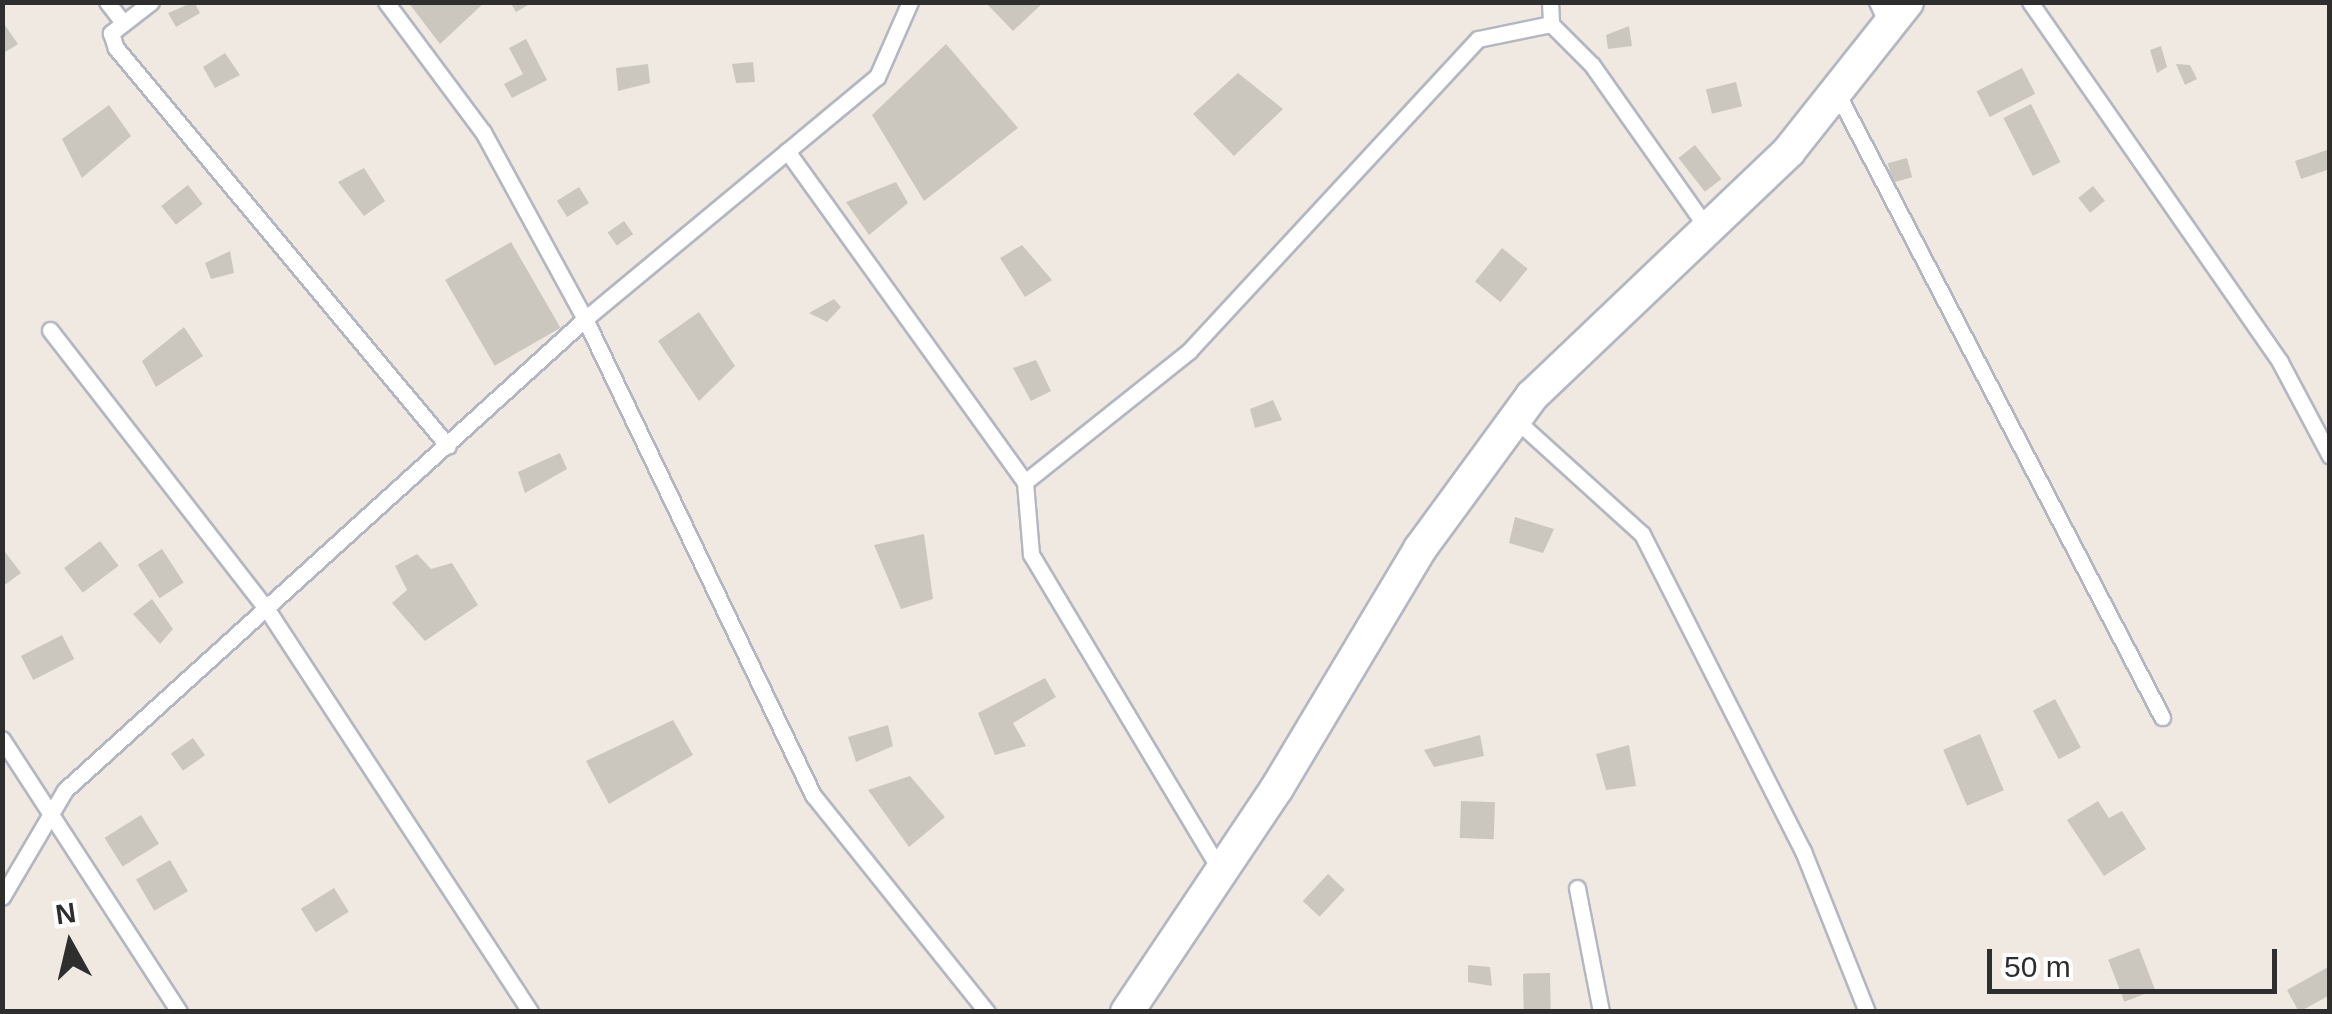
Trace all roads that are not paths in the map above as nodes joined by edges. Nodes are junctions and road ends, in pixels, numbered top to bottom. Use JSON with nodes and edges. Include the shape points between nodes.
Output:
{"nodes":[{"id":1,"x":107,"y":2,"type":"edge"},
{"id":2,"x":150,"y":2,"type":"edge"},
{"id":3,"x":386,"y":2,"type":"edge"},
{"id":4,"x":910,"y":2,"type":"edge"},
{"id":5,"x":1550,"y":2,"type":"edge"},
{"id":6,"x":2030,"y":2,"type":"edge"},
{"id":7,"x":1891,"y":10,"type":"edge"},
{"id":8,"x":121,"y":20,"type":"junction"},
{"id":9,"x":1550,"y":24,"type":"junction"},
{"id":10,"x":1836,"y":91,"type":"junction"},
{"id":11,"x":788,"y":151,"type":"junction"},
{"id":12,"x":1709,"y":231,"type":"junction"},
{"id":13,"x":585,"y":319,"type":"junction"},
{"id":14,"x":50,"y":330,"type":"dead end"},
{"id":15,"x":1515,"y":420,"type":"junction"},
{"id":16,"x":448,"y":446,"type":"junction"},
{"id":17,"x":2330,"y":456,"type":"edge"},
{"id":18,"x":1025,"y":482,"type":"junction"},
{"id":19,"x":268,"y":611,"type":"junction"},
{"id":20,"x":2162,"y":717,"type":"dead end"},
{"id":21,"x":2,"y":738,"type":"edge"},
{"id":22,"x":53,"y":816,"type":"junction"},
{"id":23,"x":1221,"y":872,"type":"junction"},
{"id":24,"x":1577,"y":888,"type":"dead end"},
{"id":25,"x":2,"y":897,"type":"edge"},
{"id":26,"x":179,"y":1012,"type":"edge"},
{"id":27,"x":530,"y":1012,"type":"edge"},
{"id":28,"x":986,"y":1012,"type":"edge"},
{"id":29,"x":1127,"y":1012,"type":"edge"},
{"id":30,"x":1601,"y":1012,"type":"edge"},
{"id":31,"x":1867,"y":1012,"type":"edge"}],
"edges":[{"from":1,"to":8,"type":"lane"},
{"from":2,"to":8,"type":"lane"},
{"from":3,"to":13,"type":"lane","via":[[483,132]]},
{"from":4,"to":11,"type":"lane","via":[[877,78]]},
{"from":5,"to":9,"type":"lane"},
{"from":6,"to":17,"type":"lane","via":[[2280,362]]},
{"from":7,"to":10,"type":"street"},
{"from":8,"to":16,"type":"lane","via":[[111,33],[116,48]]},
{"from":9,"to":12,"type":"lane","via":[[1592,65]]},
{"from":9,"to":18,"type":"lane","via":[[1478,39],[1189,350]]},
{"from":10,"to":12,"type":"street"},
{"from":10,"to":20,"type":"lane"},
{"from":11,"to":13,"type":"lane"},
{"from":11,"to":18,"type":"lane"},
{"from":12,"to":15,"type":"street"},
{"from":13,"to":16,"type":"lane"},
{"from":13,"to":28,"type":"lane","via":[[813,795]]},
{"from":14,"to":19,"type":"lane"},
{"from":15,"to":23,"type":"street","via":[[1420,549]]},
{"from":15,"to":31,"type":"lane","via":[[1642,534],[1803,851]]},
{"from":16,"to":19,"type":"lane"},
{"from":18,"to":23,"type":"lane","via":[[1032,554]]},
{"from":19,"to":22,"type":"lane","via":[[65,790]]},
{"from":19,"to":27,"type":"lane"},
{"from":21,"to":22,"type":"lane"},
{"from":22,"to":25,"type":"lane"},
{"from":22,"to":26,"type":"lane"},
{"from":23,"to":29,"type":"street"},
{"from":24,"to":30,"type":"lane"}]}
